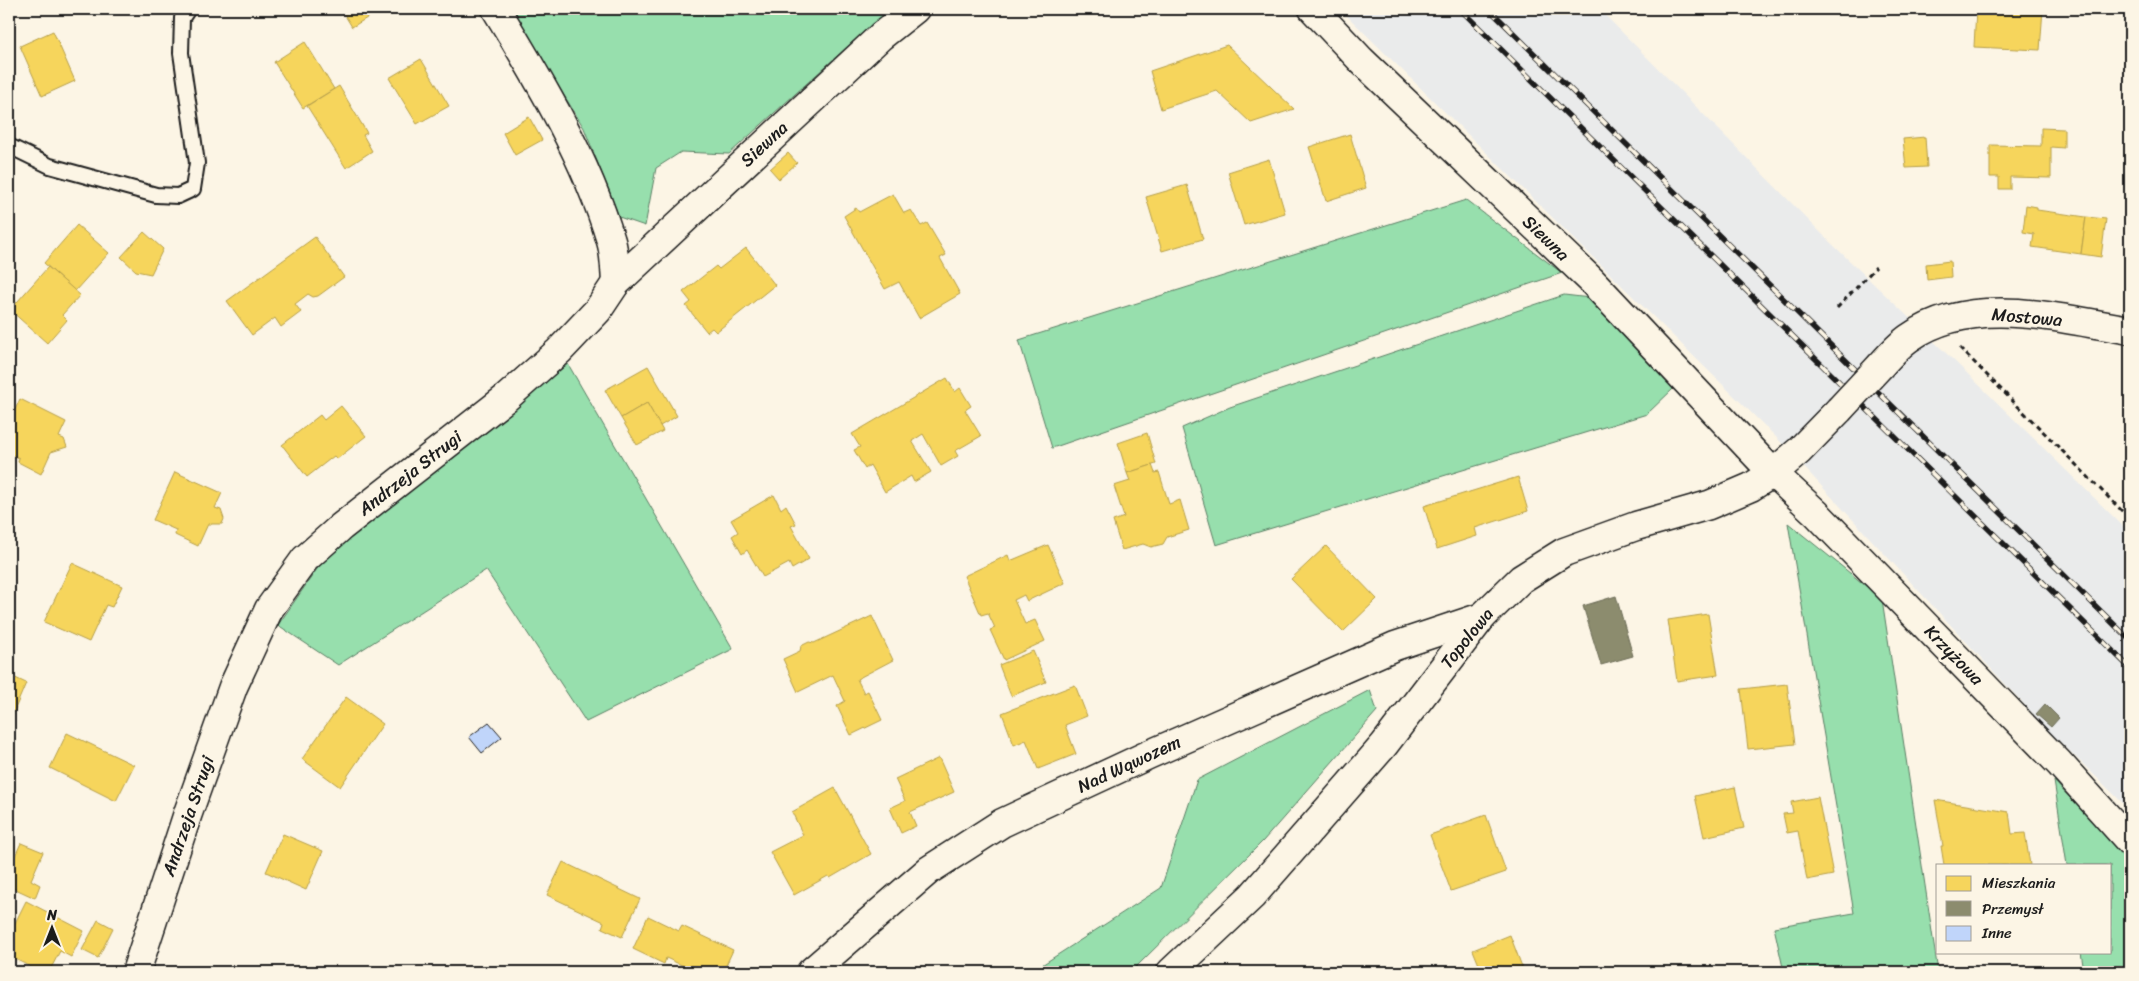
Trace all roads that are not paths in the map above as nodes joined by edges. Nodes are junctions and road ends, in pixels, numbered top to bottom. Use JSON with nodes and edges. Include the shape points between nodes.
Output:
{"nodes":[{"id":1,"x":188,"y":9,"type":"edge"},
{"id":2,"x":496,"y":9,"type":"edge"},
{"id":3,"x":914,"y":9,"type":"edge"},
{"id":4,"x":1313,"y":9,"type":"edge"},
{"id":5,"x":9,"y":146,"type":"edge"},
{"id":6,"x":616,"y":283,"type":"junction"},
{"id":7,"x":2130,"y":330,"type":"edge"},
{"id":8,"x":1839,"y":410,"type":"joint"},
{"id":9,"x":1773,"y":473,"type":"junction"},
{"id":10,"x":1482,"y":617,"type":"junction"},
{"id":11,"x":2130,"y":842,"type":"edge"},
{"id":12,"x":136,"y":972,"type":"edge"},
{"id":13,"x":811,"y":972,"type":"edge"},
{"id":14,"x":1171,"y":972,"type":"edge"}],
"edges":[{"from":1,"to":5,"type":"lane","via":[[182,18],[181,53],[197,163],[193,189],[178,196],[156,195],[50,166]]},
{"from":2,"to":6,"type":"street","via":[[566,129],[612,242]]},
{"from":3,"to":6,"type":"street","name":"Siewna","via":[[880,36]]},
{"from":4,"to":9,"type":"street","name":"Siewna","via":[[1361,60],[1591,280]]},
{"from":6,"to":12,"type":"street","name":"Andrzeja Strugi","via":[[598,310],[559,351],[506,398],[305,559],[269,609],[233,688]]},
{"from":7,"to":8,"type":"street","name":"Mostowa","bridge":true,"via":[[2005,312],[1948,320],[1909,338]]},
{"from":8,"to":9,"type":"street","name":"Topolowa"},
{"from":9,"to":10,"type":"street","name":"Topolowa","via":[[1751,487],[1710,505],[1636,526],[1564,552],[1521,578]]},
{"from":9,"to":11,"type":"street","name":"Krzyżowa","via":[[1816,512],[2059,763]]},
{"from":10,"to":13,"type":"street","name":"Nad Wąwozem","via":[[1395,646],[1148,754],[1002,823],[929,870]]},
{"from":10,"to":14,"type":"street","name":"Topolowa","via":[[1384,745],[1252,896]]}]}
